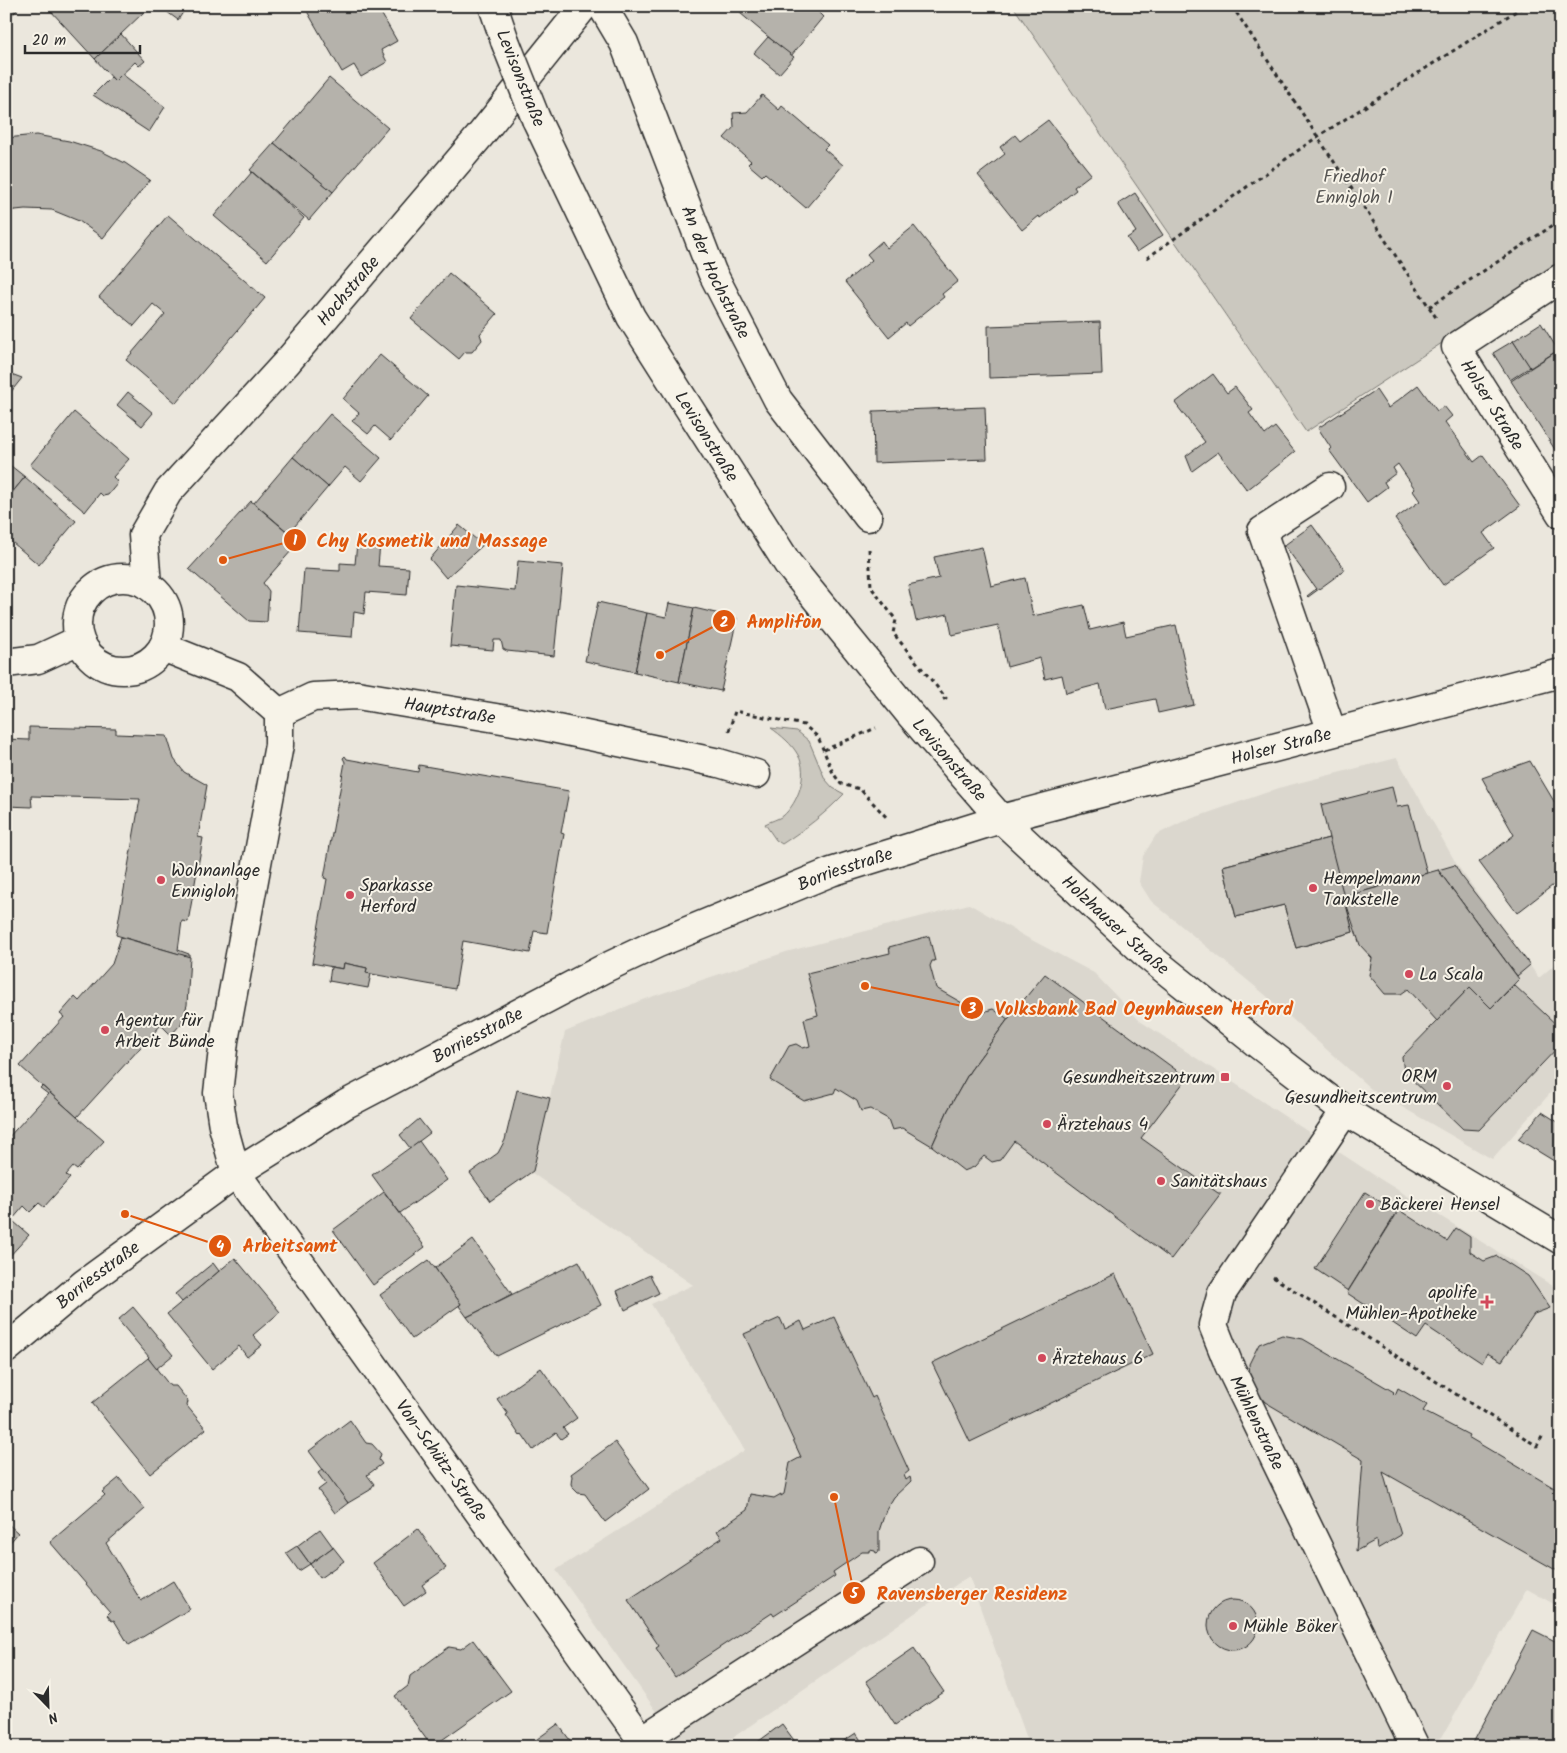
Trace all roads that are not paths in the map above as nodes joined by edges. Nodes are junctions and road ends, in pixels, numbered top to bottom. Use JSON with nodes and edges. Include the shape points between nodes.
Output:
{"nodes":[{"id":1,"x":493,"y":6,"type":"edge"},
{"id":2,"x":584,"y":6,"type":"edge"},
{"id":3,"x":602,"y":6,"type":"edge"},
{"id":4,"x":1561,"y":278,"type":"edge"},
{"id":5,"x":1330,"y":487,"type":"dead end"},
{"id":6,"x":1561,"y":514,"type":"edge"},
{"id":7,"x":868,"y":517,"type":"dead end"},
{"id":8,"x":146,"y":585,"type":"junction"},
{"id":9,"x":79,"y":640,"type":"junction"},
{"id":10,"x":163,"y":647,"type":"junction"},
{"id":11,"x":6,"y":663,"type":"edge"},
{"id":12,"x":1561,"y":673,"type":"edge"},
{"id":13,"x":279,"y":713,"type":"junction"},
{"id":14,"x":1332,"y":732,"type":"junction"},
{"id":15,"x":756,"y":774,"type":"dead end"},
{"id":16,"x":1001,"y":819,"type":"junction"},
{"id":17,"x":1346,"y":1112,"type":"junction"},
{"id":18,"x":236,"y":1174,"type":"junction"},
{"id":19,"x":1561,"y":1240,"type":"edge"},
{"id":20,"x":6,"y":1349,"type":"edge"},
{"id":21,"x":918,"y":1561,"type":"dead end"},
{"id":22,"x":645,"y":1744,"type":"edge"},
{"id":23,"x":1415,"y":1747,"type":"edge"}],
"edges":[{"from":1,"to":16,"type":"street","name":"Levisonstraße","bridge":true,"via":[[536,119],[630,317],[788,564],[909,713]]},
{"from":2,"to":8,"type":"street","name":"Hochstraße","via":[[479,137],[295,354],[168,492],[142,535]]},
{"from":3,"to":7,"type":"street","name":"An der Hochstraße","via":[[624,43],[712,272],[778,400]]},
{"from":4,"to":6,"type":"street","name":"Holser Straße","via":[[1456,347]]},
{"from":5,"to":14,"type":"street","via":[[1262,531]]},
{"from":8,"to":9,"type":"street","via":[[133,579],[119,578],[93,588],[78,612]]},
{"from":8,"to":10,"type":"street","via":[[157,593],[169,619]]},
{"from":9,"to":10,"type":"street","via":[[87,653],[112,670],[141,666]]},
{"from":9,"to":11,"type":"street","via":[[38,659]]},
{"from":10,"to":13,"type":"street","via":[[238,677]]},
{"from":12,"to":14,"type":"street","name":"Holser Straße"},
{"from":13,"to":15,"type":"street","name":"Hauptstraße","via":[[313,698],[357,695],[538,725],[719,763]]},
{"from":13,"to":18,"type":"street","via":[[279,745],[224,1041],[218,1093]]},
{"from":14,"to":16,"type":"street","name":"Holser Straße"},
{"from":16,"to":17,"type":"street","name":"Holzhauser Straße","via":[[1148,956]]},
{"from":16,"to":18,"type":"street","name":"Borriesstraße","via":[[832,872],[656,944],[346,1104]]},
{"from":17,"to":19,"type":"street","name":"Holzhauser Straße"},
{"from":17,"to":23,"type":"street","name":"Mühlenstraße","via":[[1222,1293],[1213,1325],[1246,1402]]},
{"from":18,"to":20,"type":"street","name":"Borriesstraße","via":[[85,1283]]},
{"from":18,"to":22,"type":"street","name":"Von-Schütz-Straße"},
{"from":21,"to":22,"type":"street"}]}
